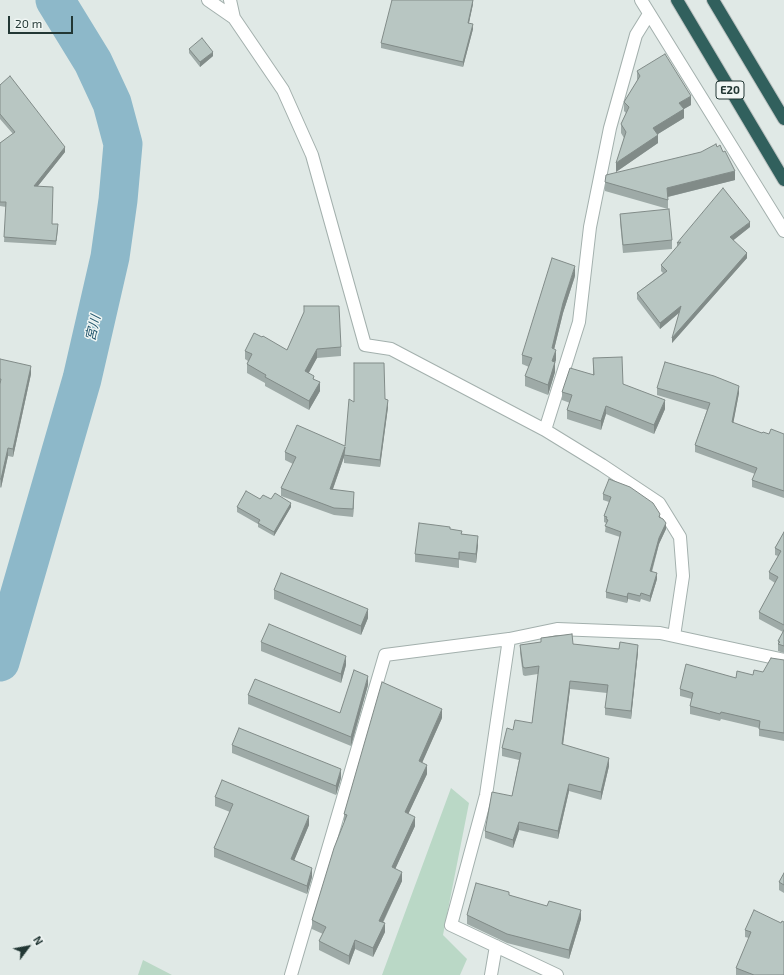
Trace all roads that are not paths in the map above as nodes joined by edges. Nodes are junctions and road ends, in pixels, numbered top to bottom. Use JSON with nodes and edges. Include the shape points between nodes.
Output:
{"nodes":[{"id":1,"x":208,"y":0,"type":"edge"},
{"id":2,"x":230,"y":0,"type":"edge"},
{"id":3,"x":641,"y":0,"type":"edge"},
{"id":4,"x":677,"y":0,"type":"edge"},
{"id":5,"x":713,"y":0,"type":"edge"},
{"id":6,"x":649,"y":14,"type":"junction"},
{"id":7,"x":234,"y":18,"type":"junction"},
{"id":8,"x":784,"y":119,"type":"edge"},
{"id":9,"x":784,"y":180,"type":"edge"},
{"id":10,"x":784,"y":231,"type":"edge"},
{"id":11,"x":545,"y":430,"type":"junction"},
{"id":12,"x":674,"y":636,"type":"junction"},
{"id":13,"x":509,"y":639,"type":"junction"},
{"id":14,"x":784,"y":660,"type":"edge"},
{"id":15,"x":496,"y":946,"type":"junction"},
{"id":16,"x":291,"y":975,"type":"edge"},
{"id":17,"x":490,"y":975,"type":"edge"},
{"id":18,"x":557,"y":975,"type":"edge"}],
"edges":[{"from":1,"to":7,"type":"street"},
{"from":2,"to":7,"type":"street"},
{"from":3,"to":6,"type":"street"},
{"from":4,"to":9,"type":"highway","number":"E20"},
{"from":5,"to":8,"type":"highway","number":"E20"},
{"from":6,"to":10,"type":"street"},
{"from":6,"to":11,"type":"street","via":[[636,35],[610,128],[590,227],[579,322]]},
{"from":7,"to":11,"type":"street","via":[[284,90],[312,155],[365,345],[391,349]]},
{"from":11,"to":12,"type":"street","via":[[646,494],[663,509],[680,537],[683,576]]},
{"from":12,"to":13,"type":"street","via":[[660,633],[557,629]]},
{"from":12,"to":14,"type":"street"},
{"from":13,"to":15,"type":"street","via":[[486,795],[451,925]]},
{"from":13,"to":16,"type":"street","via":[[385,654]]},
{"from":15,"to":17,"type":"street"},
{"from":15,"to":18,"type":"street"}]}
